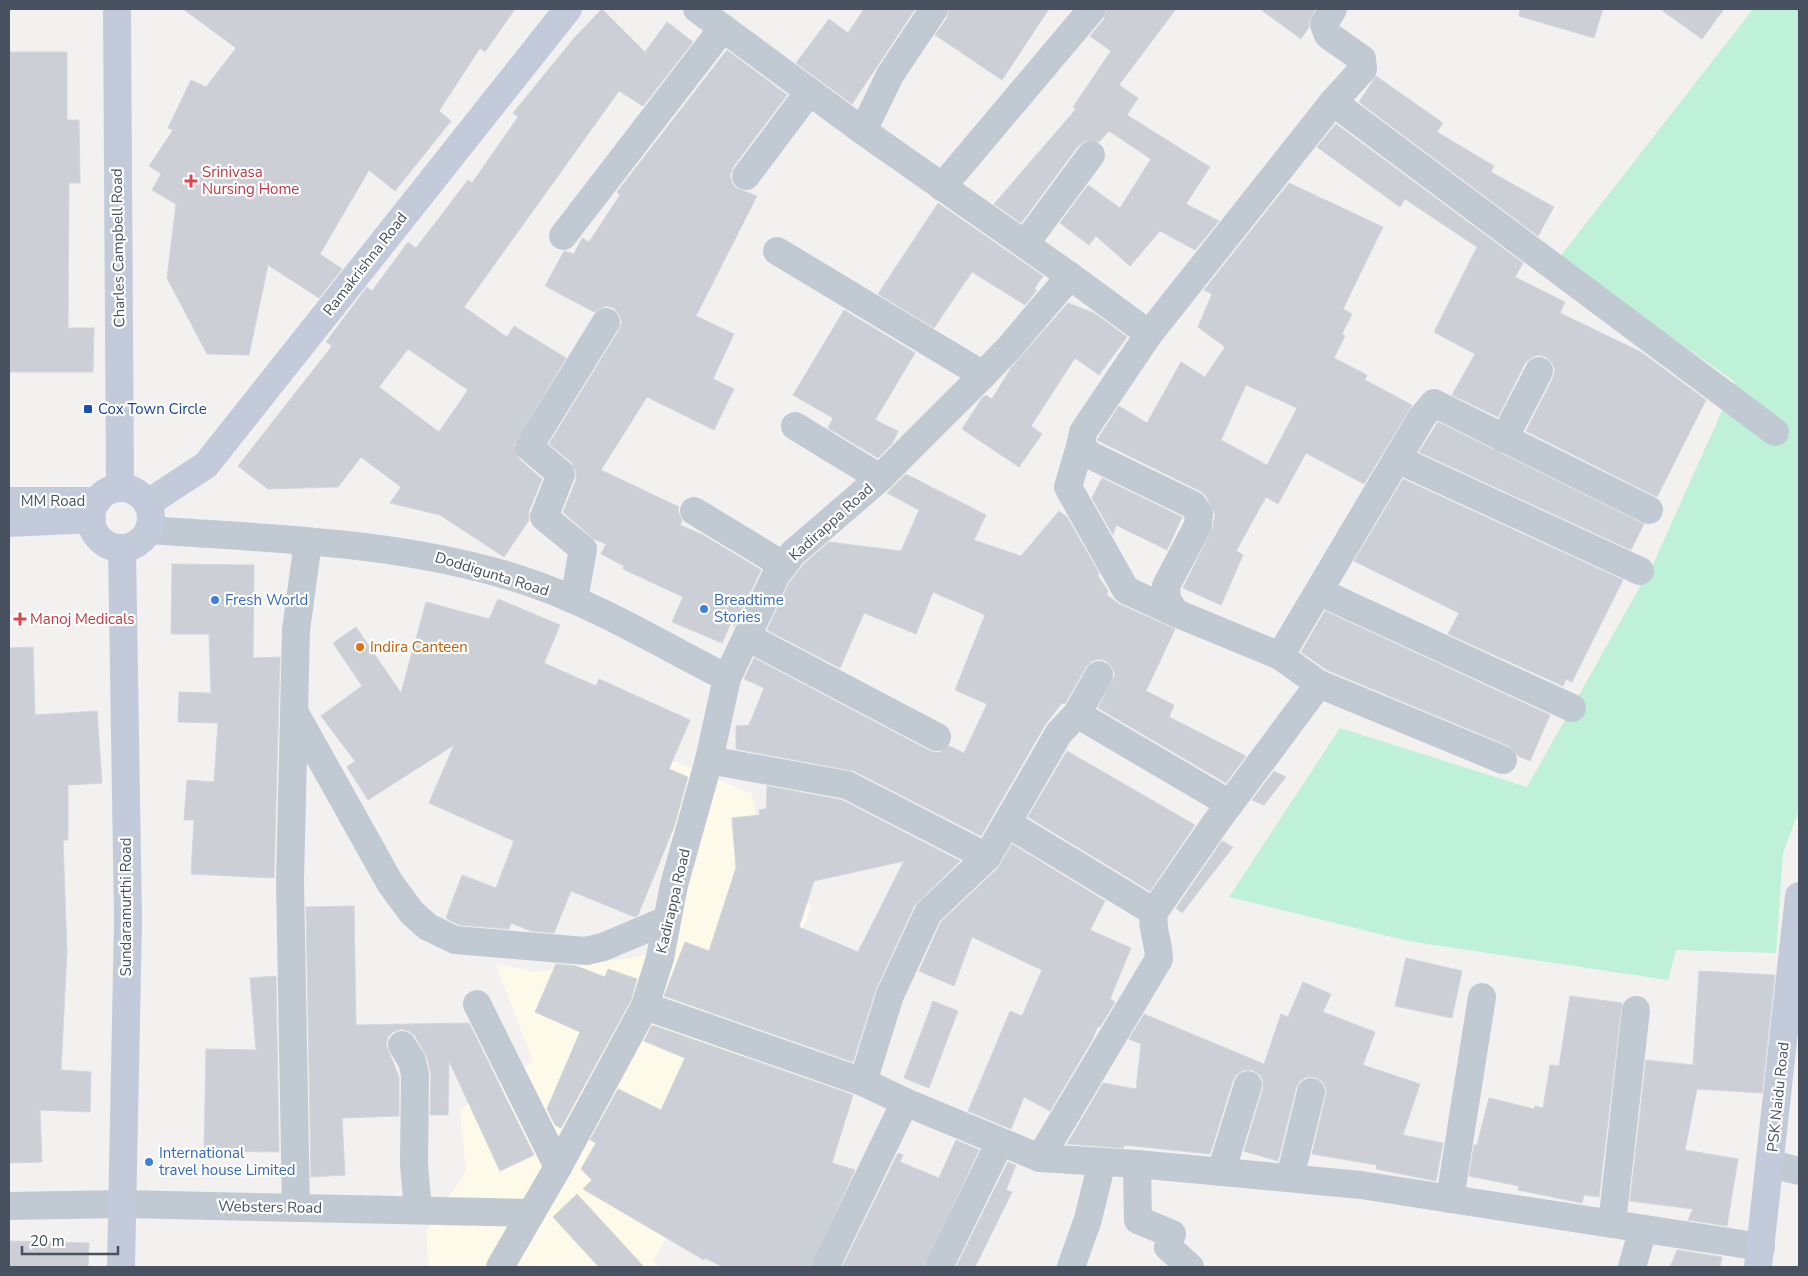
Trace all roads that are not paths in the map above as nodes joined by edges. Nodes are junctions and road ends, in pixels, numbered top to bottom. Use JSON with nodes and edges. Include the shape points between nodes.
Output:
{"nodes":[{"id":1,"x":117,"y":9,"type":"edge"},
{"id":2,"x":568,"y":9,"type":"edge"},
{"id":3,"x":697,"y":9,"type":"edge"},
{"id":4,"x":934,"y":9,"type":"edge"},
{"id":5,"x":1092,"y":9,"type":"edge"},
{"id":6,"x":1333,"y":9,"type":"edge"},
{"id":7,"x":723,"y":28,"type":"junction"},
{"id":8,"x":809,"y":92,"type":"junction"},
{"id":9,"x":1332,"y":102,"type":"junction"},
{"id":10,"x":862,"y":131,"type":"junction"},
{"id":11,"x":1091,"y":156,"type":"dead end"},
{"id":12,"x":746,"y":176,"type":"dead end"},
{"id":13,"x":942,"y":187,"type":"junction"},
{"id":14,"x":563,"y":236,"type":"dead end"},
{"id":15,"x":1025,"y":244,"type":"junction"},
{"id":16,"x":777,"y":252,"type":"dead end"},
{"id":17,"x":1070,"y":276,"type":"junction"},
{"id":18,"x":606,"y":322,"type":"dead end"},
{"id":19,"x":1149,"y":334,"type":"junction"},
{"id":20,"x":1539,"y":370,"type":"dead end"},
{"id":21,"x":983,"y":375,"type":"junction"},
{"id":22,"x":795,"y":426,"type":"dead end"},
{"id":23,"x":1775,"y":432,"type":"dead end"},
{"id":24,"x":1504,"y":439,"type":"junction"},
{"id":25,"x":1081,"y":443,"type":"junction"},
{"id":26,"x":1397,"y":459,"type":"junction"},
{"id":27,"x":880,"y":478,"type":"junction"},
{"id":28,"x":120,"y":488,"type":"junction"},
{"id":29,"x":9,"y":500,"type":"edge"},
{"id":30,"x":148,"y":503,"type":"junction"},
{"id":31,"x":94,"y":510,"type":"junction"},
{"id":32,"x":1649,"y":510,"type":"dead end"},
{"id":33,"x":694,"y":511,"type":"dead end"},
{"id":34,"x":9,"y":523,"type":"edge"},
{"id":35,"x":149,"y":530,"type":"junction"},
{"id":36,"x":308,"y":542,"type":"junction"},
{"id":37,"x":122,"y":548,"type":"junction"},
{"id":38,"x":783,"y":565,"type":"junction"},
{"id":39,"x":1640,"y":571,"type":"dead end"},
{"id":40,"x":1320,"y":592,"type":"junction"},
{"id":41,"x":574,"y":600,"type":"junction"},
{"id":42,"x":1176,"y":613,"type":"junction"},
{"id":43,"x":747,"y":637,"type":"junction"},
{"id":44,"x":1280,"y":656,"type":"junction"},
{"id":45,"x":1099,"y":675,"type":"dead end"},
{"id":46,"x":727,"y":678,"type":"junction"},
{"id":47,"x":1319,"y":684,"type":"junction"},
{"id":48,"x":1572,"y":708,"type":"dead end"},
{"id":49,"x":295,"y":713,"type":"junction"},
{"id":50,"x":1077,"y":714,"type":"junction"},
{"id":51,"x":937,"y":737,"type":"dead end"},
{"id":52,"x":709,"y":760,"type":"junction"},
{"id":53,"x":1503,"y":760,"type":"dead end"},
{"id":54,"x":1230,"y":804,"type":"junction"},
{"id":55,"x":1007,"y":823,"type":"junction"},
{"id":56,"x":987,"y":857,"type":"junction"},
{"id":57,"x":1799,"y":896,"type":"edge"},
{"id":58,"x":1154,"y":912,"type":"junction"},
{"id":59,"x":667,"y":920,"type":"junction"},
{"id":60,"x":1798,"y":926,"type":"edge"},
{"id":61,"x":1482,"y":997,"type":"dead end"},
{"id":62,"x":476,"y":1004,"type":"dead end"},
{"id":63,"x":645,"y":1006,"type":"junction"},
{"id":64,"x":1636,"y":1010,"type":"dead end"},
{"id":65,"x":402,"y":1045,"type":"dead end"},
{"id":66,"x":863,"y":1082,"type":"junction"},
{"id":67,"x":1248,"y":1085,"type":"dead end"},
{"id":68,"x":1312,"y":1092,"type":"dead end"},
{"id":69,"x":905,"y":1102,"type":"junction"},
{"id":70,"x":1000,"y":1142,"type":"junction"},
{"id":71,"x":1040,"y":1158,"type":"junction"},
{"id":72,"x":1102,"y":1162,"type":"junction"},
{"id":73,"x":1137,"y":1164,"type":"junction"},
{"id":74,"x":1771,"y":1164,"type":"junction"},
{"id":75,"x":558,"y":1167,"type":"junction"},
{"id":76,"x":1799,"y":1171,"type":"edge"},
{"id":77,"x":1221,"y":1172,"type":"junction"},
{"id":78,"x":1290,"y":1178,"type":"junction"},
{"id":79,"x":1450,"y":1199,"type":"junction"},
{"id":80,"x":122,"y":1204,"type":"junction"},
{"id":81,"x":9,"y":1206,"type":"edge"},
{"id":82,"x":296,"y":1208,"type":"junction"},
{"id":83,"x":418,"y":1210,"type":"junction"},
{"id":84,"x":531,"y":1213,"type":"junction"},
{"id":85,"x":1612,"y":1224,"type":"junction"},
{"id":86,"x":1643,"y":1229,"type":"junction"},
{"id":87,"x":1759,"y":1257,"type":"edge"},
{"id":88,"x":121,"y":1267,"type":"edge"},
{"id":89,"x":500,"y":1267,"type":"edge"},
{"id":90,"x":825,"y":1267,"type":"edge"},
{"id":91,"x":939,"y":1267,"type":"edge"},
{"id":92,"x":1071,"y":1267,"type":"edge"},
{"id":93,"x":1190,"y":1267,"type":"edge"},
{"id":94,"x":1632,"y":1267,"type":"edge"}],
"edges":[{"from":1,"to":28,"type":"street","name":"Charles Campbell Road"},
{"from":2,"to":30,"type":"street","name":"Ramakrishna Road","via":[[206,464]]},
{"from":3,"to":7,"type":"street"},
{"from":4,"to":10,"type":"street","via":[[890,75]]},
{"from":5,"to":13,"type":"street"},
{"from":6,"to":9,"type":"street","via":[[1324,24],[1328,35],[1364,63],[1363,69]]},
{"from":7,"to":8,"type":"street"},
{"from":7,"to":14,"type":"street"},
{"from":8,"to":10,"type":"street"},
{"from":8,"to":12,"type":"street"},
{"from":9,"to":19,"type":"street"},
{"from":9,"to":23,"type":"street"},
{"from":10,"to":13,"type":"street"},
{"from":11,"to":15,"type":"street"},
{"from":13,"to":15,"type":"street"},
{"from":15,"to":17,"type":"street"},
{"from":16,"to":21,"type":"street"},
{"from":17,"to":19,"type":"street"},
{"from":17,"to":21,"type":"street","name":"Kadirappa Road"},
{"from":18,"to":41,"type":"street","via":[[529,447],[561,474],[544,517],[583,549]]},
{"from":19,"to":25,"type":"street","via":[[1083,432]]},
{"from":20,"to":24,"type":"street"},
{"from":21,"to":27,"type":"street","name":"Kadirappa Road"},
{"from":22,"to":27,"type":"street"},
{"from":24,"to":26,"type":"street","via":[[1434,403]]},
{"from":24,"to":32,"type":"street"},
{"from":25,"to":42,"type":"street","via":[[1068,487],[1126,590]]},
{"from":25,"to":42,"type":"street","via":[[1088,454],[1193,505],[1199,514],[1198,525],[1166,586],[1168,600]]},
{"from":26,"to":39,"type":"street"},
{"from":26,"to":40,"type":"street"},
{"from":27,"to":38,"type":"street","name":"Kadirappa Road"},
{"from":28,"to":30,"type":"street","via":[[137,491]]},
{"from":28,"to":31,"type":"street","via":[[104,494]]},
{"from":29,"to":31,"type":"street","name":"MM Road"},
{"from":30,"to":35,"type":"street"},
{"from":31,"to":34,"type":"street","name":"MM Road"},
{"from":31,"to":37,"type":"street","via":[[93,528],[105,542]]},
{"from":33,"to":38,"type":"street"},
{"from":35,"to":36,"type":"street","name":"Doddigunta Road"},
{"from":35,"to":37,"type":"street","via":[[138,543]]},
{"from":36,"to":41,"type":"street","name":"Doddigunta Road","via":[[387,549],[451,560],[521,580]]},
{"from":36,"to":49,"type":"street","via":[[296,630]]},
{"from":37,"to":80,"type":"street","name":"Sundaramurthi Road","via":[[128,921]]},
{"from":38,"to":43,"type":"street","name":"Kadirappa Road"},
{"from":40,"to":44,"type":"street"},
{"from":40,"to":48,"type":"street"},
{"from":41,"to":46,"type":"street","name":"Doddigunta Road"},
{"from":42,"to":44,"type":"street"},
{"from":43,"to":46,"type":"street","name":"Kadirappa Road"},
{"from":43,"to":51,"type":"street"},
{"from":44,"to":47,"type":"street"},
{"from":45,"to":50,"type":"street"},
{"from":46,"to":52,"type":"street","name":"Kadirappa Road"},
{"from":47,"to":53,"type":"street"},
{"from":47,"to":54,"type":"street"},
{"from":49,"to":59,"type":"street","via":[[390,882],[412,913],[440,934],[455,940],[586,951]]},
{"from":49,"to":82,"type":"street","via":[[290,881]]},
{"from":50,"to":54,"type":"street"},
{"from":50,"to":55,"type":"street","via":[[1059,733]]},
{"from":52,"to":56,"type":"street","via":[[847,785]]},
{"from":52,"to":59,"type":"street","name":"Kadirappa Road"},
{"from":54,"to":58,"type":"street"},
{"from":55,"to":56,"type":"street"},
{"from":55,"to":58,"type":"street"},
{"from":56,"to":66,"type":"street","via":[[928,913],[890,995]]},
{"from":57,"to":60,"type":"street","name":"PSK Naidu Road"},
{"from":58,"to":71,"type":"street","via":[[1152,925],[1159,944],[1159,958]]},
{"from":59,"to":63,"type":"street","name":"Kadirappa Road","via":[[660,958]]},
{"from":60,"to":74,"type":"street","name":"PSK Naidu Road"},
{"from":61,"to":79,"type":"street"},
{"from":62,"to":75,"type":"street"},
{"from":63,"to":66,"type":"street"},
{"from":63,"to":75,"type":"street","name":"Kadirappa Road"},
{"from":64,"to":85,"type":"street"},
{"from":65,"to":83,"type":"street","via":[[412,1061],[415,1075],[414,1165]]},
{"from":66,"to":69,"type":"street"},
{"from":67,"to":77,"type":"street"},
{"from":68,"to":78,"type":"street"},
{"from":69,"to":70,"type":"street"},
{"from":69,"to":90,"type":"street"},
{"from":70,"to":71,"type":"street"},
{"from":70,"to":91,"type":"street"},
{"from":71,"to":72,"type":"street"},
{"from":72,"to":73,"type":"street"},
{"from":72,"to":92,"type":"street"},
{"from":73,"to":77,"type":"street"},
{"from":73,"to":93,"type":"street","via":[[1138,1220],[1172,1234],[1168,1247]]},
{"from":74,"to":76,"type":"street"},
{"from":74,"to":87,"type":"street","name":"PSK Naidu Road"},
{"from":75,"to":84,"type":"street","name":"Kadirappa Road"},
{"from":77,"to":78,"type":"street"},
{"from":78,"to":79,"type":"street"},
{"from":79,"to":85,"type":"street"},
{"from":80,"to":81,"type":"street","name":"Websters Road"},
{"from":80,"to":82,"type":"street","name":"Websters Road"},
{"from":80,"to":88,"type":"street","name":"Sundaramurthi Road"},
{"from":82,"to":83,"type":"street","name":"Websters Road"},
{"from":83,"to":84,"type":"street","name":"Websters Road"},
{"from":84,"to":89,"type":"street","name":"Kadirappa Road"},
{"from":85,"to":86,"type":"street"},
{"from":86,"to":87,"type":"street"},
{"from":86,"to":94,"type":"street"}]}
